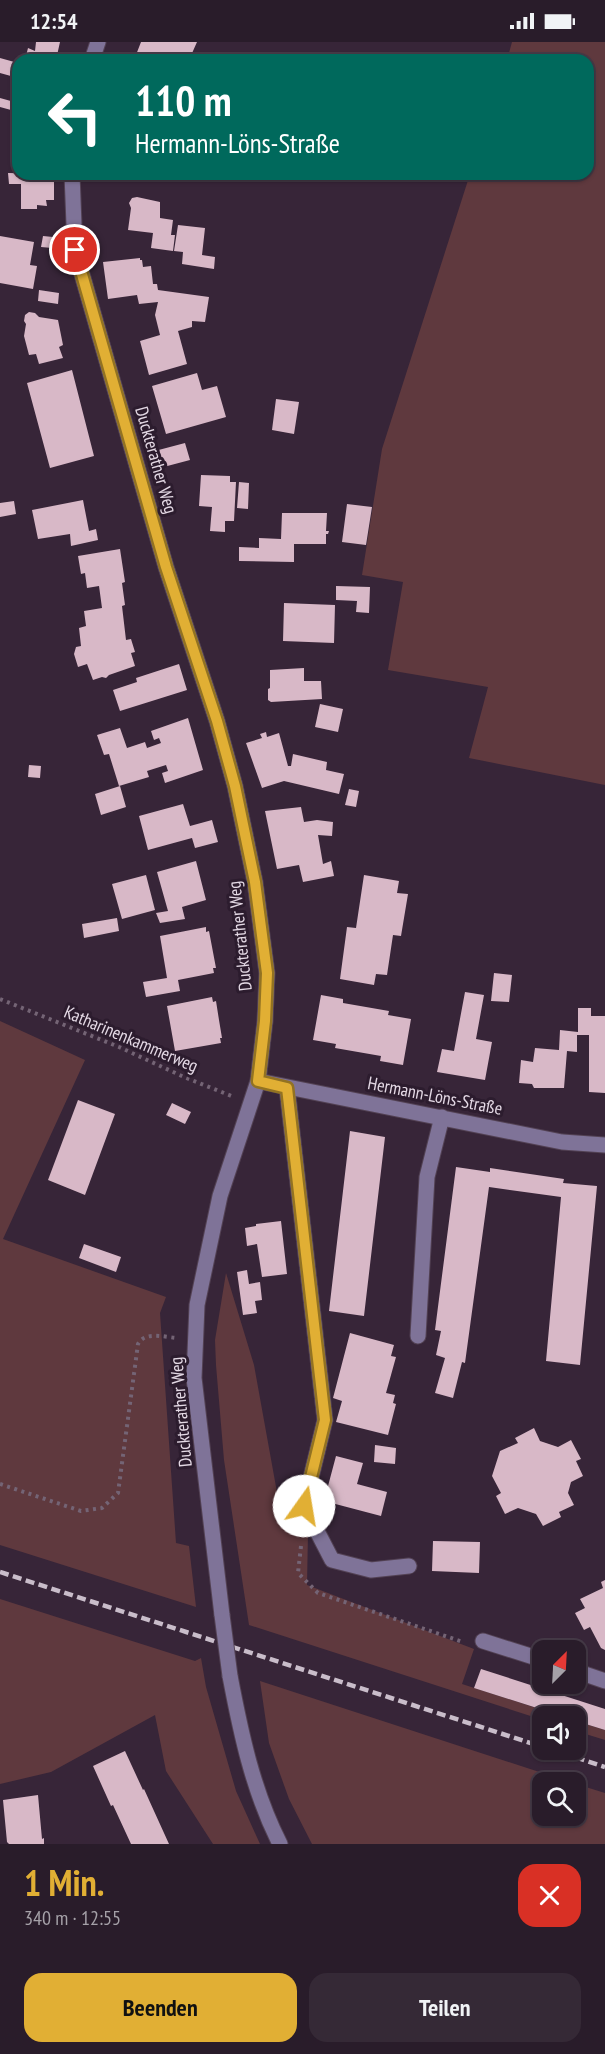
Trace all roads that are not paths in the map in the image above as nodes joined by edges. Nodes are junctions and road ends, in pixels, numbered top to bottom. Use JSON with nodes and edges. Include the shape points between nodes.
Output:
{"nodes":[{"id":1,"x":72,"y":180,"type":"edge"},
{"id":2,"x":258,"y":1081,"type":"junction"},
{"id":3,"x":287,"y":1088,"type":"junction"},
{"id":4,"x":442,"y":1117,"type":"junction"},
{"id":5,"x":605,"y":1145,"type":"edge"},
{"id":6,"x":418,"y":1336,"type":"dead end"},
{"id":7,"x":409,"y":1566,"type":"dead end"},
{"id":8,"x":483,"y":1641,"type":"road end"},
{"id":9,"x":532,"y":1657,"type":"edge"},
{"id":10,"x":586,"y":1674,"type":"edge"},
{"id":11,"x":605,"y":1681,"type":"edge"},
{"id":12,"x":280,"y":1844,"type":"edge"}],
"edges":[{"from":1,"to":2,"type":"street","name":"Duckterather Weg","via":[[75,250],[166,567],[217,721],[255,882],[267,973]]},
{"from":2,"to":3,"type":"street","name":"Hermann-Löns-Straße"},
{"from":2,"to":12,"type":"street","name":"Duckterather Weg","bridge":true,"via":[[220,1196],[197,1305],[194,1378],[230,1676],[253,1778]]},
{"from":3,"to":4,"type":"street","name":"Hermann-Löns-Straße"},
{"from":3,"to":7,"type":"street","via":[[325,1420],[304,1506],[332,1560],[371,1570]]},
{"from":4,"to":5,"type":"street","name":"Hermann-Löns-Straße","via":[[562,1142]]},
{"from":4,"to":6,"type":"street","via":[[427,1177]]},
{"from":8,"to":9,"type":"street"},
{"from":10,"to":11,"type":"street"}]}
